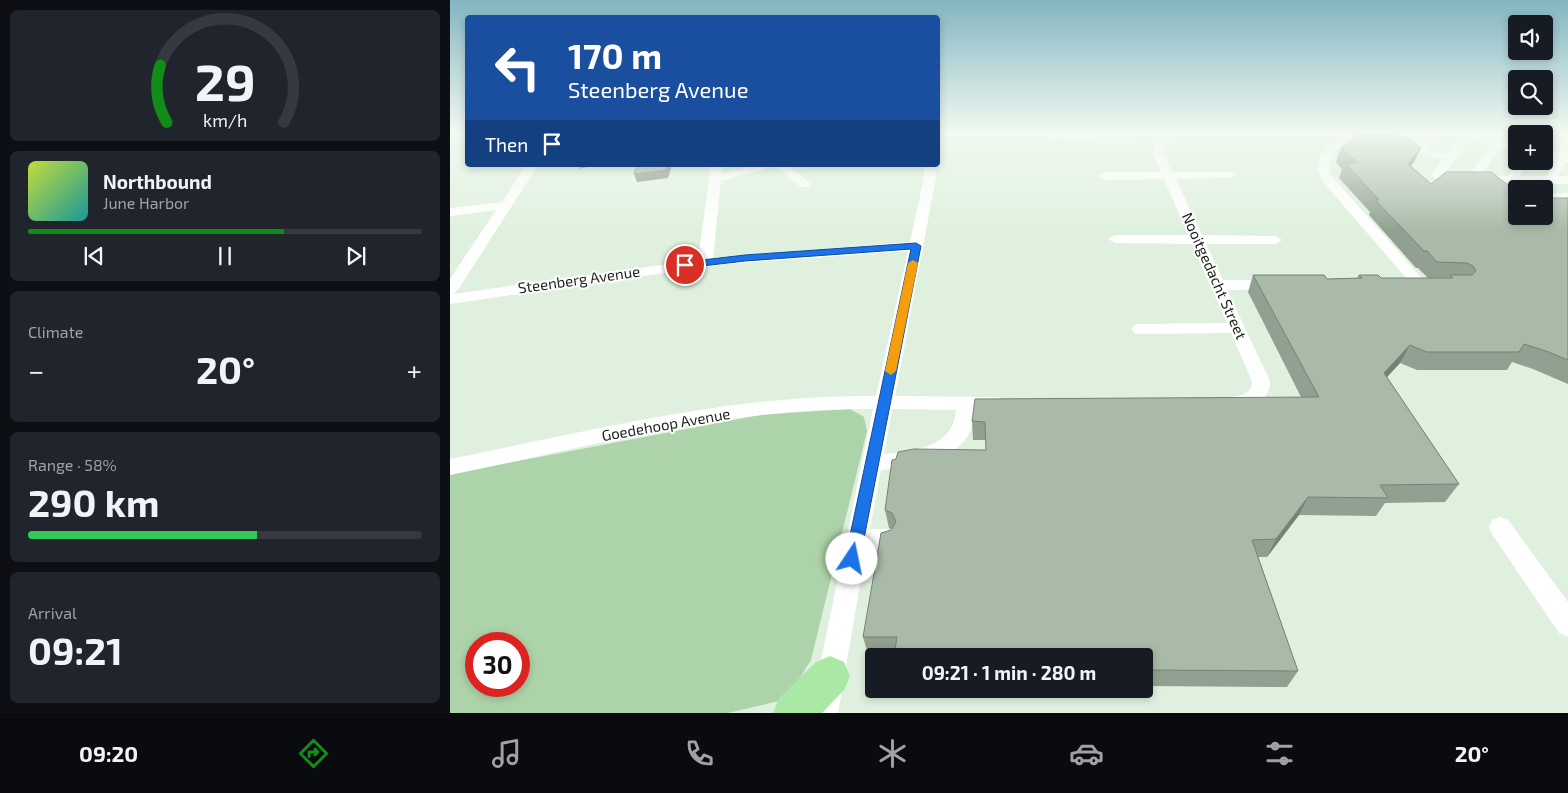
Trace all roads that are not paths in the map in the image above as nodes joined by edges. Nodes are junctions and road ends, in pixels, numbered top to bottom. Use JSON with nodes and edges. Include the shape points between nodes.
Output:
{"nodes":[{"id":1,"x":1164,"y":166,"type":"edge"},
{"id":2,"x":1322,"y":166,"type":"edge"},
{"id":3,"x":1443,"y":166,"type":"edge"},
{"id":4,"x":1486,"y":166,"type":"edge"},
{"id":5,"x":1559,"y":166,"type":"edge"},
{"id":6,"x":531,"y":167,"type":"edge"},
{"id":7,"x":717,"y":167,"type":"edge"},
{"id":8,"x":760,"y":167,"type":"edge"},
{"id":9,"x":783,"y":167,"type":"edge"},
{"id":10,"x":928,"y":167,"type":"edge"},
{"id":11,"x":1517,"y":170,"type":"edge"},
{"id":12,"x":1168,"y":175,"type":"junction"},
{"id":13,"x":1231,"y":175,"type":"dead end"},
{"id":14,"x":1104,"y":176,"type":"dead end"},
{"id":15,"x":715,"y":179,"type":"junction"},
{"id":16,"x":1479,"y":180,"type":"junction"},
{"id":17,"x":1508,"y":180,"type":"edge"},
{"id":18,"x":1512,"y":180,"type":"edge"},
{"id":19,"x":1551,"y":180,"type":"edge"},
{"id":20,"x":1553,"y":180,"type":"edge"},
{"id":21,"x":1568,"y":180,"type":"edge"},
{"id":22,"x":805,"y":184,"type":"dead end"},
{"id":23,"x":1501,"y":192,"type":"edge"},
{"id":24,"x":1568,"y":197,"type":"edge"},
{"id":25,"x":1553,"y":198,"type":"edge"},
{"id":26,"x":506,"y":205,"type":"junction"},
{"id":27,"x":450,"y":212,"type":"edge"},
{"id":28,"x":1115,"y":239,"type":"dead end"},
{"id":29,"x":1197,"y":239,"type":"junction"},
{"id":30,"x":1275,"y":240,"type":"dead end"},
{"id":31,"x":916,"y":246,"type":"junction"},
{"id":32,"x":705,"y":262,"type":"junction"},
{"id":33,"x":1409,"y":284,"type":"junction"},
{"id":34,"x":1218,"y":285,"type":"junction"},
{"id":35,"x":1288,"y":285,"type":"edge"},
{"id":36,"x":1386,"y":285,"type":"edge"},
{"id":37,"x":1428,"y":285,"type":"edge"},
{"id":38,"x":450,"y":290,"type":"edge"},
{"id":39,"x":450,"y":299,"type":"edge"},
{"id":40,"x":1238,"y":328,"type":"junction"},
{"id":41,"x":1140,"y":329,"type":"dead end"},
{"id":42,"x":1220,"y":403,"type":"edge"},
{"id":43,"x":884,"y":404,"type":"junction"},
{"id":44,"x":966,"y":404,"type":"junction"},
{"id":45,"x":1016,"y":404,"type":"edge"},
{"id":46,"x":872,"y":463,"type":"junction"},
{"id":47,"x":450,"y":467,"type":"edge"},
{"id":48,"x":1500,"y":527,"type":"dead end"},
{"id":49,"x":886,"y":539,"type":"edge"},
{"id":50,"x":856,"y":540,"type":"junction"},
{"id":51,"x":1568,"y":624,"type":"edge"},
{"id":52,"x":827,"y":694,"type":"edge"},
{"id":53,"x":794,"y":713,"type":"edge"}],
"edges":[{"from":1,"to":12,"type":"street","name":"Nooitgedacht Street"},
{"from":2,"to":33,"type":"street","via":[[1324,174],[1413,276],[1414,282]]},
{"from":3,"to":16,"type":"street","via":[[1438,176],[1448,180]]},
{"from":4,"to":16,"type":"street"},
{"from":5,"to":19,"type":"street"},
{"from":6,"to":26,"type":"street"},
{"from":7,"to":15,"type":"street"},
{"from":8,"to":15,"type":"street"},
{"from":9,"to":22,"type":"street"},
{"from":10,"to":31,"type":"street","via":[[930,177]]},
{"from":11,"to":18,"type":"street"},
{"from":12,"to":13,"type":"street"},
{"from":12,"to":14,"type":"street"},
{"from":12,"to":29,"type":"street","name":"Nooitgedacht Street"},
{"from":15,"to":32,"type":"street"},
{"from":16,"to":17,"type":"street"},
{"from":16,"to":23,"type":"street"},
{"from":20,"to":21,"type":"street"},
{"from":24,"to":25,"type":"street"},
{"from":26,"to":27,"type":"street"},
{"from":26,"to":38,"type":"street"},
{"from":28,"to":29,"type":"street"},
{"from":29,"to":30,"type":"street"},
{"from":29,"to":34,"type":"street","name":"Nooitgedacht Street"},
{"from":31,"to":32,"type":"street","name":"Steenberg Avenue"},
{"from":31,"to":43,"type":"street"},
{"from":32,"to":39,"type":"street","name":"Steenberg Avenue"},
{"from":33,"to":36,"type":"street"},
{"from":33,"to":37,"type":"street"},
{"from":34,"to":35,"type":"street"},
{"from":34,"to":40,"type":"street","name":"Nooitgedacht Street"},
{"from":40,"to":41,"type":"street"},
{"from":40,"to":42,"type":"street","name":"Nooitgedacht Street","via":[[1262,387],[1254,398]]},
{"from":43,"to":44,"type":"street","name":"Goedehoop Avenue"},
{"from":43,"to":46,"type":"street"},
{"from":43,"to":47,"type":"street","name":"Goedehoop Avenue","via":[[832,402],[748,410]]},
{"from":44,"to":45,"type":"street","name":"Goedehoop Avenue"},
{"from":44,"to":46,"type":"street","via":[[962,430],[945,446],[915,458]]},
{"from":46,"to":50,"type":"street"},
{"from":48,"to":51,"type":"street"},
{"from":49,"to":50,"type":"street"},
{"from":50,"to":52,"type":"street"},
{"from":52,"to":53,"type":"highway"}]}
